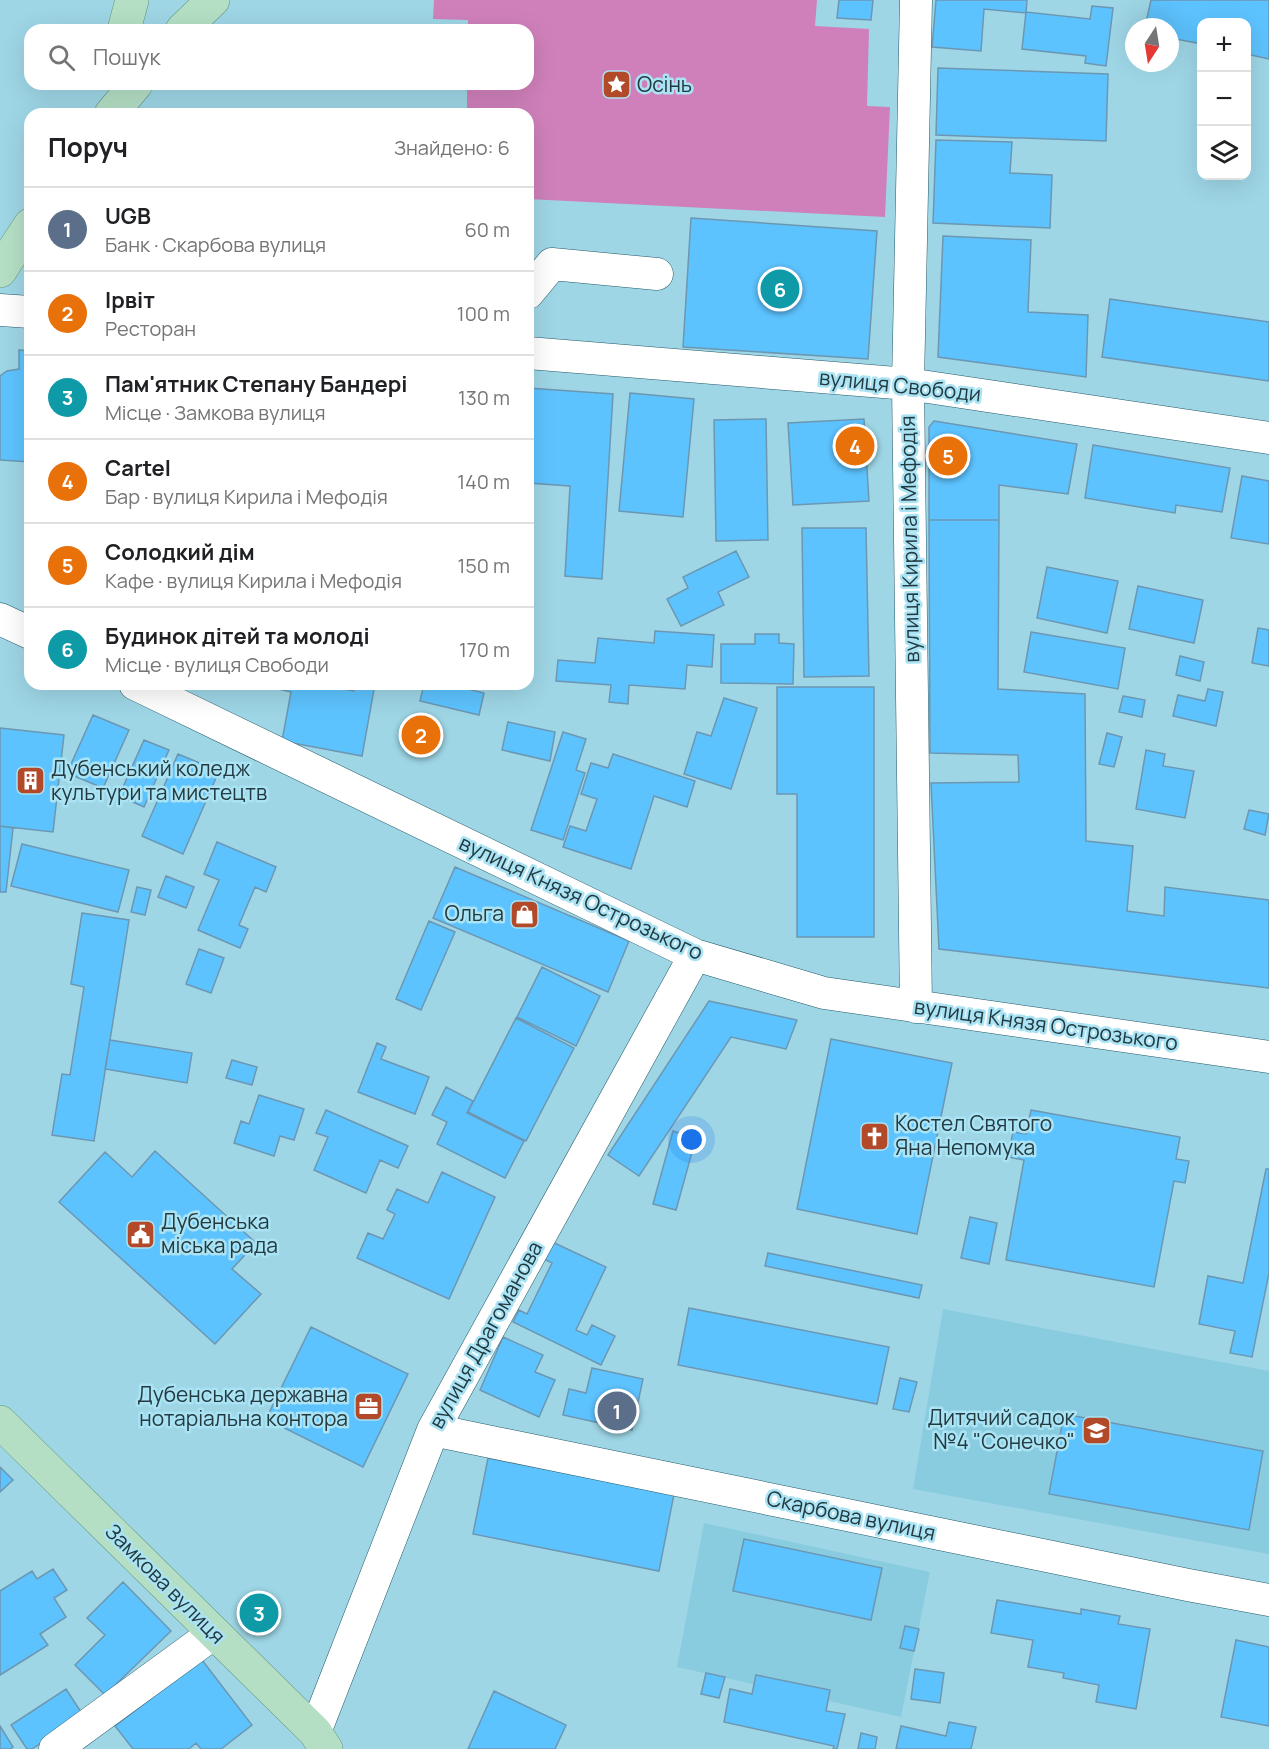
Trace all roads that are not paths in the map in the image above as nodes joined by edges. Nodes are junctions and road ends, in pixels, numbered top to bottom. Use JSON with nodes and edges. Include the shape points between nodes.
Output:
{"nodes":[{"id":1,"x":132,"y":0,"type":"edge"},
{"id":2,"x":213,"y":0,"type":"edge"},
{"id":3,"x":916,"y":0,"type":"edge"},
{"id":4,"x":126,"y":24,"type":"edge"},
{"id":5,"x":188,"y":24,"type":"edge"},
{"id":6,"x":102,"y":90,"type":"edge"},
{"id":7,"x":131,"y":90,"type":"edge"},
{"id":8,"x":95,"y":108,"type":"edge"},
{"id":9,"x":116,"y":108,"type":"edge"},
{"id":10,"x":24,"y":234,"type":"edge"},
{"id":11,"x":0,"y":271,"type":"edge"},
{"id":12,"x":657,"y":274,"type":"dead end"},
{"id":13,"x":534,"y":286,"type":"edge"},
{"id":14,"x":0,"y":310,"type":"edge"},
{"id":15,"x":24,"y":312,"type":"edge"},
{"id":16,"x":534,"y":354,"type":"edge"},
{"id":17,"x":908,"y":384,"type":"junction"},
{"id":18,"x":1269,"y":438,"type":"edge"},
{"id":19,"x":0,"y":619,"type":"edge"},
{"id":20,"x":24,"y":630,"type":"edge"},
{"id":21,"x":147,"y":690,"type":"edge"},
{"id":22,"x":695,"y":955,"type":"junction"},
{"id":23,"x":916,"y":1007,"type":"junction"},
{"id":24,"x":1269,"y":1057,"type":"edge"},
{"id":25,"x":0,"y":1422,"type":"edge"},
{"id":26,"x":433,"y":1430,"type":"junction"},
{"id":27,"x":1269,"y":1600,"type":"edge"},
{"id":28,"x":214,"y":1633,"type":"junction"},
{"id":29,"x":320,"y":1741,"type":"edge"},
{"id":30,"x":55,"y":1749,"type":"edge"}],
"edges":[{"from":1,"to":4,"type":"main road"},
{"from":2,"to":5,"type":"main road"},
{"from":3,"to":17,"type":"street","name":"вулиця Кирила і Мефодія"},
{"from":6,"to":8,"type":"main road"},
{"from":7,"to":9,"type":"main road"},
{"from":10,"to":11,"type":"main road"},
{"from":12,"to":13,"type":"street","via":[[552,264]]},
{"from":14,"to":15,"type":"street"},
{"from":16,"to":17,"type":"street","name":"вулиця Свободи"},
{"from":17,"to":18,"type":"street","name":"вулиця Свободи"},
{"from":17,"to":23,"type":"street","name":"вулиця Кирила і Мефодія"},
{"from":19,"to":20,"type":"street"},
{"from":21,"to":22,"type":"street","name":"вулиця Князя Острозького"},
{"from":22,"to":23,"type":"street","name":"вулиця Князя Острозького","via":[[824,993]]},
{"from":22,"to":26,"type":"street","name":"вулиця Драгоманова"},
{"from":23,"to":24,"type":"street","name":"вулиця Князя Острозького"},
{"from":25,"to":28,"type":"main road","name":"Замкова вулиця"},
{"from":26,"to":27,"type":"street","name":"Скарбова вулиця"},
{"from":26,"to":29,"type":"street","name":"вулиця Драгоманова"},
{"from":28,"to":29,"type":"main road","name":"Замкова вулиця"},
{"from":28,"to":30,"type":"street"}]}
